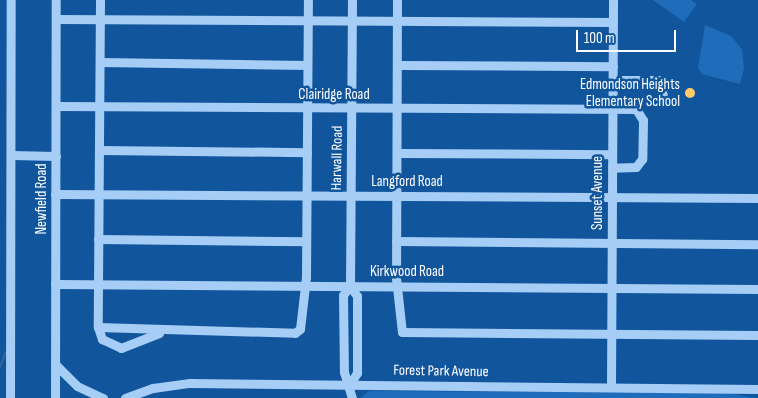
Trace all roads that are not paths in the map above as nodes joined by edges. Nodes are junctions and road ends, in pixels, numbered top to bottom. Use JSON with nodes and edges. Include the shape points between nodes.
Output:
{"nodes":[{"id":1,"x":11,"y":0,"type":"edge"},
{"id":2,"x":56,"y":0,"type":"edge"},
{"id":3,"x":100,"y":0,"type":"edge"},
{"id":4,"x":308,"y":0,"type":"edge"},
{"id":5,"x":352,"y":0,"type":"edge"},
{"id":6,"x":398,"y":0,"type":"edge"},
{"id":7,"x":613,"y":0,"type":"edge"},
{"id":8,"x":56,"y":19,"type":"junction"},
{"id":9,"x":100,"y":19,"type":"junction"},
{"id":10,"x":307,"y":21,"type":"junction"},
{"id":11,"x":352,"y":21,"type":"junction"},
{"id":12,"x":397,"y":22,"type":"junction"},
{"id":13,"x":613,"y":22,"type":"junction"},
{"id":14,"x":100,"y":62,"type":"junction"},
{"id":15,"x":307,"y":65,"type":"junction"},
{"id":16,"x":397,"y":65,"type":"junction"},
{"id":17,"x":613,"y":66,"type":"junction"},
{"id":18,"x":613,"y":80,"type":"junction"},
{"id":19,"x":663,"y":95,"type":"dead end"},
{"id":20,"x":56,"y":106,"type":"junction"},
{"id":21,"x":100,"y":107,"type":"junction"},
{"id":22,"x":307,"y":109,"type":"junction"},
{"id":23,"x":352,"y":109,"type":"junction"},
{"id":24,"x":397,"y":109,"type":"junction"},
{"id":25,"x":613,"y":110,"type":"junction"},
{"id":26,"x":99,"y":150,"type":"junction"},
{"id":27,"x":307,"y":152,"type":"junction"},
{"id":28,"x":397,"y":153,"type":"junction"},
{"id":29,"x":612,"y":154,"type":"junction"},
{"id":30,"x":12,"y":155,"type":"junction"},
{"id":31,"x":56,"y":156,"type":"junction"},
{"id":32,"x":612,"y":168,"type":"junction"},
{"id":33,"x":56,"y":194,"type":"junction"},
{"id":34,"x":98,"y":194,"type":"junction"},
{"id":35,"x":306,"y":195,"type":"junction"},
{"id":36,"x":351,"y":196,"type":"junction"},
{"id":37,"x":396,"y":196,"type":"junction"},
{"id":38,"x":612,"y":198,"type":"junction"},
{"id":39,"x":758,"y":198,"type":"edge"},
{"id":40,"x":98,"y":239,"type":"junction"},
{"id":41,"x":396,"y":240,"type":"junction"},
{"id":42,"x":306,"y":241,"type":"junction"},
{"id":43,"x":612,"y":243,"type":"junction"},
{"id":44,"x":758,"y":244,"type":"edge"},
{"id":45,"x":55,"y":284,"type":"junction"},
{"id":46,"x":98,"y":284,"type":"junction"},
{"id":47,"x":304,"y":285,"type":"junction"},
{"id":48,"x":350,"y":286,"type":"junction"},
{"id":49,"x":398,"y":286,"type":"junction"},
{"id":50,"x":612,"y":288,"type":"junction"},
{"id":51,"x":758,"y":289,"type":"edge"},
{"id":52,"x":98,"y":327,"type":"junction"},
{"id":53,"x":168,"y":331,"type":"junction"},
{"id":54,"x":611,"y":334,"type":"junction"},
{"id":55,"x":758,"y":335,"type":"edge"},
{"id":56,"x":55,"y":364,"type":"junction"},
{"id":57,"x":350,"y":384,"type":"junction"},
{"id":58,"x":611,"y":386,"type":"junction"},
{"id":59,"x":758,"y":389,"type":"edge"},
{"id":60,"x":10,"y":398,"type":"edge"},
{"id":61,"x":55,"y":398,"type":"edge"},
{"id":62,"x":103,"y":398,"type":"edge"},
{"id":63,"x":125,"y":398,"type":"edge"},
{"id":64,"x":352,"y":398,"type":"edge"}],
"edges":[{"from":1,"to":30,"type":"street"},
{"from":2,"to":8,"type":"street","name":"Newfield Road"},
{"from":3,"to":9,"type":"street"},
{"from":4,"to":10,"type":"street"},
{"from":5,"to":11,"type":"street","name":"Harwall Road"},
{"from":6,"to":12,"type":"street"},
{"from":7,"to":13,"type":"street","name":"Sunset Avenue"},
{"from":8,"to":9,"type":"street"},
{"from":8,"to":20,"type":"street","name":"Newfield Road"},
{"from":9,"to":10,"type":"street"},
{"from":9,"to":14,"type":"street"},
{"from":10,"to":11,"type":"street"},
{"from":10,"to":15,"type":"street"},
{"from":11,"to":12,"type":"street"},
{"from":11,"to":23,"type":"street","name":"Harwall Road"},
{"from":12,"to":13,"type":"street"},
{"from":12,"to":16,"type":"street"},
{"from":13,"to":17,"type":"street","name":"Sunset Avenue"},
{"from":14,"to":15,"type":"street"},
{"from":14,"to":21,"type":"street"},
{"from":15,"to":22,"type":"street"},
{"from":16,"to":17,"type":"street"},
{"from":16,"to":24,"type":"street"},
{"from":17,"to":18,"type":"street","name":"Sunset Avenue"},
{"from":18,"to":19,"type":"street","via":[[658,80]]},
{"from":18,"to":25,"type":"street","name":"Sunset Avenue"},
{"from":20,"to":21,"type":"street","name":"Clairidge Road"},
{"from":20,"to":31,"type":"street","name":"Newfield Road"},
{"from":21,"to":22,"type":"street","name":"Clairidge Road"},
{"from":21,"to":26,"type":"street"},
{"from":22,"to":23,"type":"street","name":"Clairidge Road"},
{"from":22,"to":27,"type":"street"},
{"from":23,"to":24,"type":"street","name":"Clairidge Road"},
{"from":23,"to":36,"type":"street","name":"Harwall Road"},
{"from":24,"to":25,"type":"street","name":"Clairidge Road"},
{"from":24,"to":28,"type":"street"},
{"from":25,"to":29,"type":"street","name":"Sunset Avenue"},
{"from":25,"to":32,"type":"street","name":"Clairidge Road","via":[[636,109],[643,120],[639,164]]},
{"from":26,"to":27,"type":"street"},
{"from":26,"to":34,"type":"street"},
{"from":27,"to":35,"type":"street"},
{"from":28,"to":29,"type":"street"},
{"from":28,"to":37,"type":"street"},
{"from":29,"to":32,"type":"street","name":"Sunset Avenue"},
{"from":30,"to":31,"type":"street"},
{"from":30,"to":60,"type":"street"},
{"from":31,"to":33,"type":"street","name":"Newfield Road"},
{"from":32,"to":38,"type":"street","name":"Sunset Avenue"},
{"from":33,"to":34,"type":"street","name":"Langford Road"},
{"from":33,"to":45,"type":"street","name":"Newfield Road"},
{"from":34,"to":35,"type":"street","name":"Langford Road"},
{"from":34,"to":40,"type":"street"},
{"from":35,"to":36,"type":"street","name":"Langford Road"},
{"from":35,"to":42,"type":"street"},
{"from":36,"to":37,"type":"street","name":"Langford Road"},
{"from":36,"to":48,"type":"street","name":"Harwall Road"},
{"from":37,"to":38,"type":"street","name":"Langford Road"},
{"from":37,"to":41,"type":"street"},
{"from":38,"to":39,"type":"street","name":"Langford Road"},
{"from":38,"to":43,"type":"street","name":"Sunset Avenue"},
{"from":40,"to":42,"type":"street"},
{"from":40,"to":46,"type":"street"},
{"from":41,"to":43,"type":"street"},
{"from":41,"to":49,"type":"street"},
{"from":42,"to":47,"type":"street"},
{"from":43,"to":44,"type":"street"},
{"from":43,"to":50,"type":"street","name":"Sunset Avenue"},
{"from":45,"to":46,"type":"street","name":"Kirkwood Road"},
{"from":45,"to":56,"type":"street","name":"Newfield Road"},
{"from":46,"to":47,"type":"street","name":"Kirkwood Road"},
{"from":46,"to":52,"type":"street"},
{"from":47,"to":48,"type":"street","name":"Kirkwood Road"},
{"from":47,"to":53,"type":"street","via":[[300,329],[295,333]]},
{"from":48,"to":49,"type":"street","name":"Kirkwood Road"},
{"from":48,"to":57,"type":"street","name":"Harwall Road","via":[[343,295],[344,372]]},
{"from":48,"to":57,"type":"street","name":"Harwall Road","via":[[358,296],[356,373]]},
{"from":49,"to":50,"type":"street","name":"Kirkwood Road"},
{"from":49,"to":54,"type":"street","via":[[400,327],[406,333]]},
{"from":50,"to":51,"type":"street","name":"Kirkwood Road"},
{"from":50,"to":54,"type":"street","name":"Sunset Avenue"},
{"from":52,"to":53,"type":"street"},
{"from":52,"to":53,"type":"street","via":[[102,339],[121,348]]},
{"from":54,"to":55,"type":"street"},
{"from":54,"to":58,"type":"street","name":"Sunset Avenue"},
{"from":56,"to":61,"type":"street","name":"Newfield Road"},
{"from":56,"to":62,"type":"street","via":[[77,386]]},
{"from":57,"to":58,"type":"street","name":"Forest Park Avenue"},
{"from":57,"to":63,"type":"street","name":"Forest Park Avenue","via":[[180,384]]},
{"from":57,"to":64,"type":"street","name":"Harwall Road"},
{"from":58,"to":59,"type":"street","name":"Forest Park Avenue"}]}
